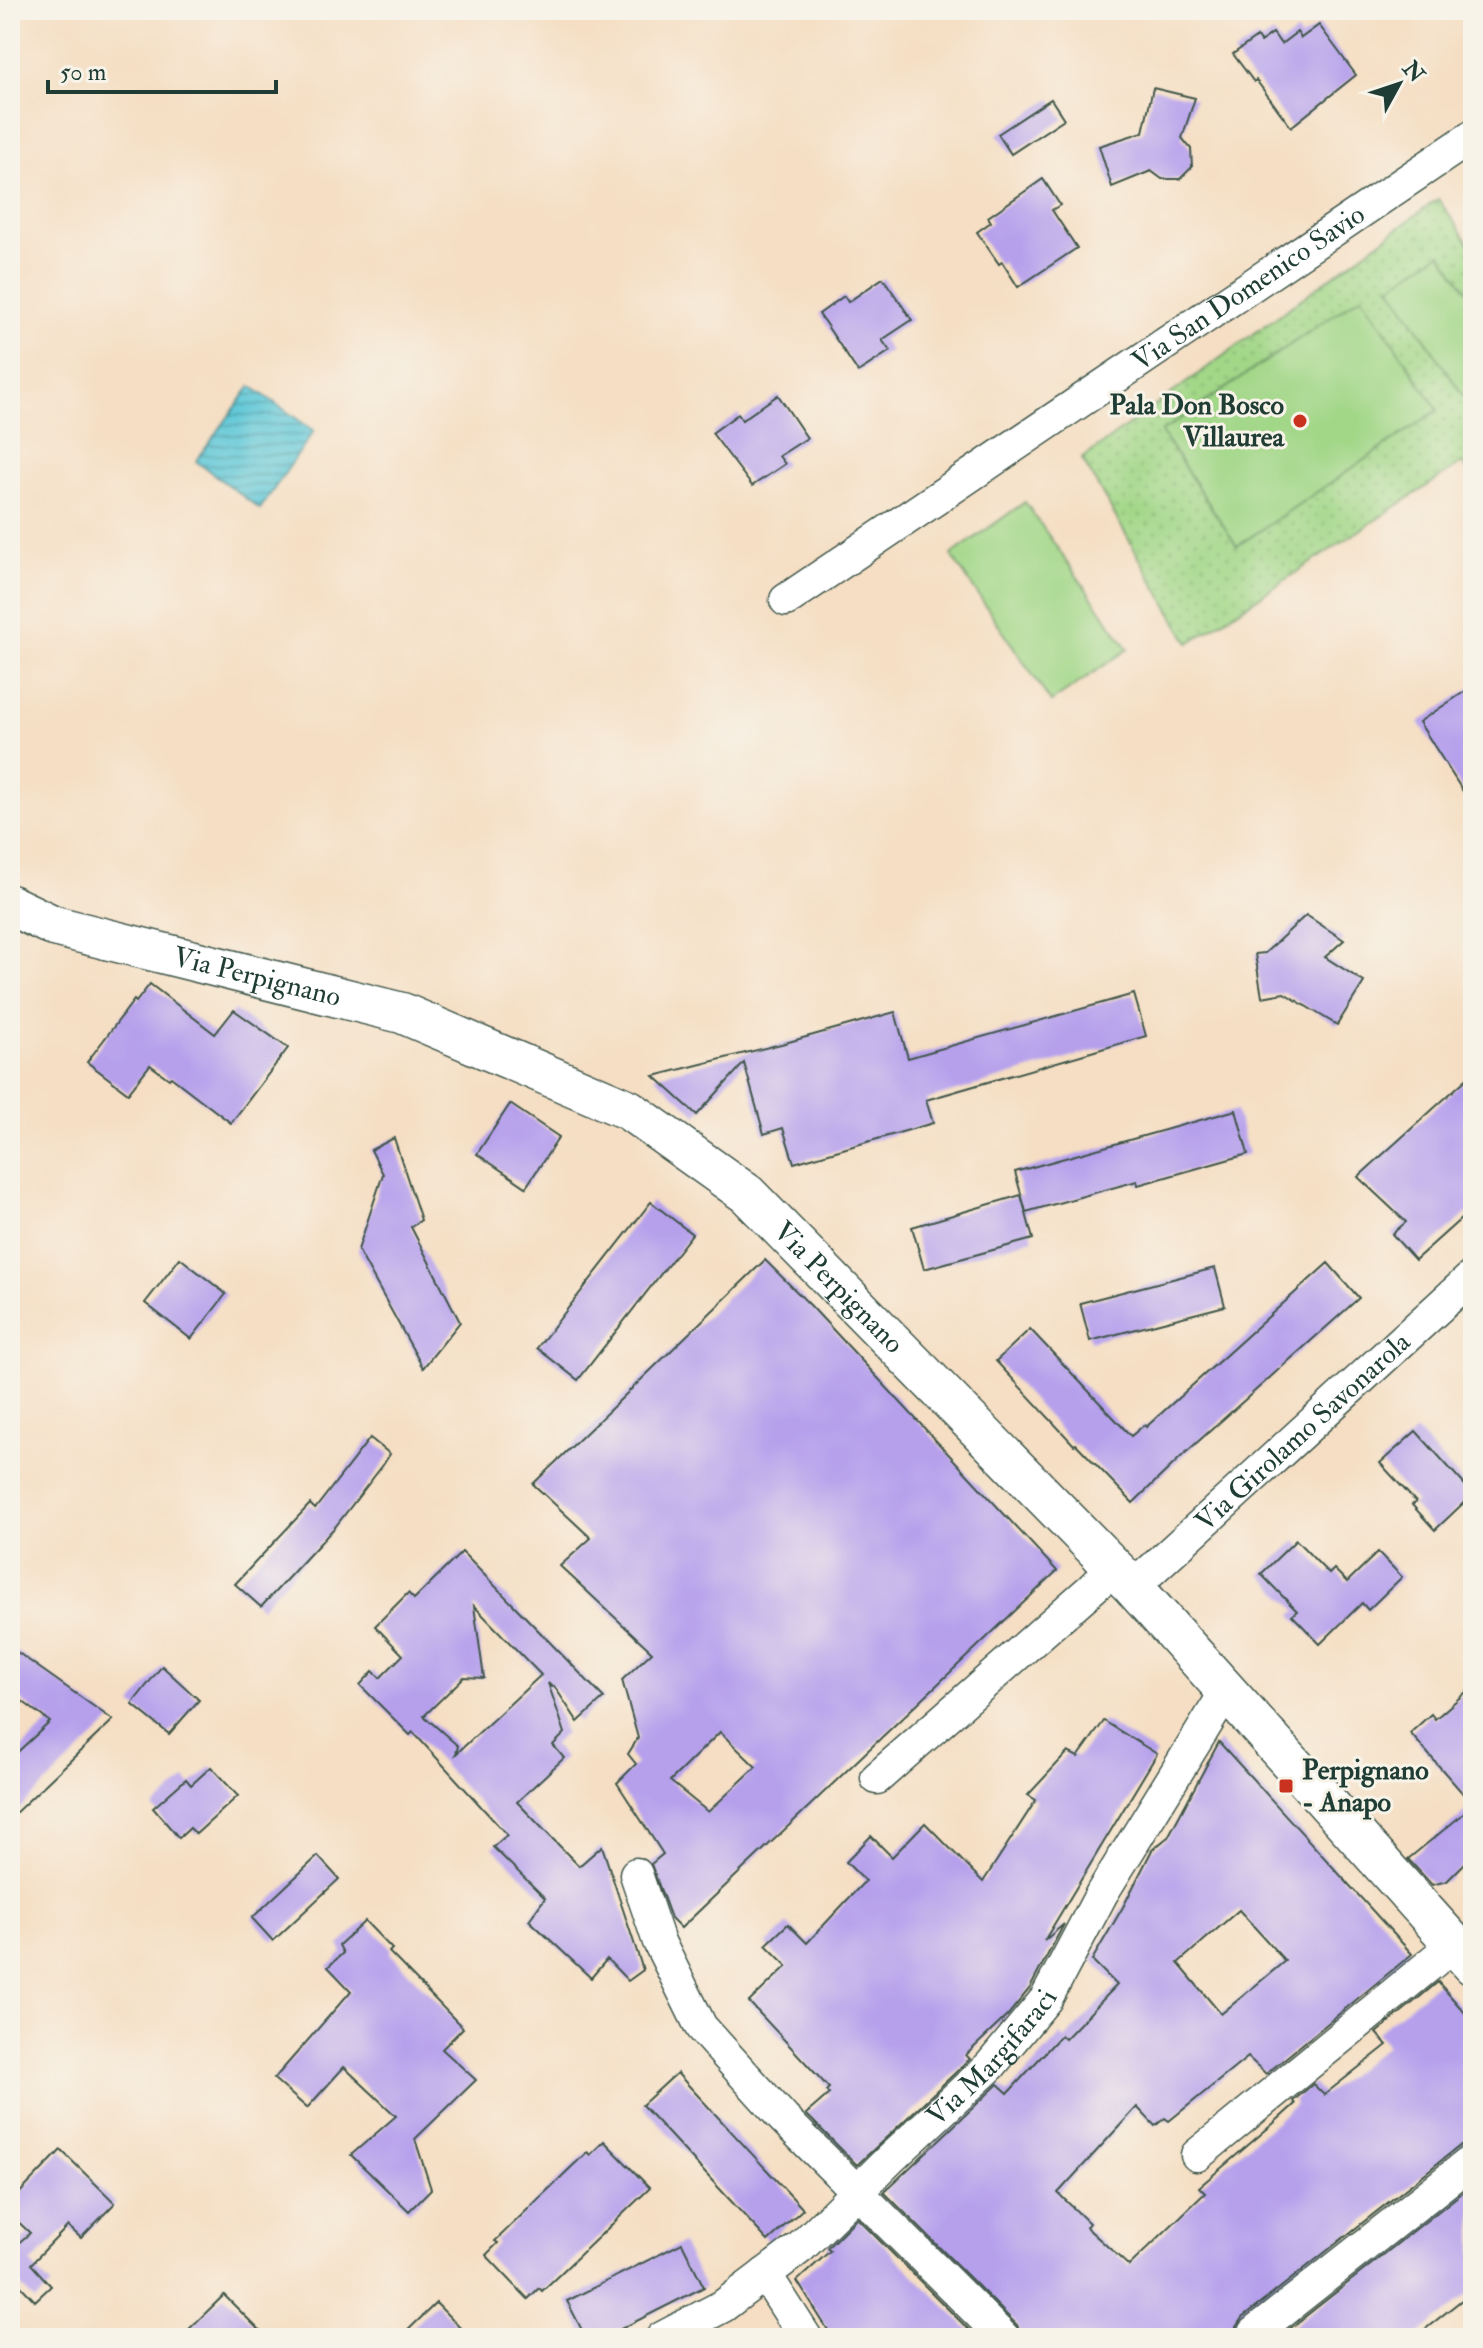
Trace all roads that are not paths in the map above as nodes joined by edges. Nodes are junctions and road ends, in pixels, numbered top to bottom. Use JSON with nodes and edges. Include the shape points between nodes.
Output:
{"nodes":[{"id":1,"x":1473,"y":136,"type":"edge"},
{"id":2,"x":786,"y":600,"type":"dead end"},
{"id":3,"x":10,"y":905,"type":"edge"},
{"id":4,"x":1473,"y":1276,"type":"edge"},
{"id":5,"x":1123,"y":1578,"type":"junction"},
{"id":6,"x":1226,"y":1692,"type":"junction"},
{"id":7,"x":877,"y":1778,"type":"dead end"},
{"id":8,"x":636,"y":1874,"type":"dead end"},
{"id":9,"x":1464,"y":1955,"type":"edge"},
{"id":10,"x":1197,"y":2155,"type":"dead end"},
{"id":11,"x":1473,"y":2160,"type":"edge"},
{"id":12,"x":857,"y":2193,"type":"junction"},
{"id":13,"x":765,"y":2274,"type":"junction"},
{"id":14,"x":1254,"y":2333,"type":"dead end"},
{"id":15,"x":662,"y":2338,"type":"edge"},
{"id":16,"x":806,"y":2338,"type":"edge"},
{"id":17,"x":1004,"y":2338,"type":"edge"}],
"edges":[{"from":1,"to":2,"type":"street","name":"Via San Domenico Savio"},
{"from":3,"to":5,"type":"street","name":"Via Perpignano","via":[[54,926],[402,1013],[629,1110],[747,1194]]},
{"from":4,"to":5,"type":"street","name":"Via Girolamo Savonarola"},
{"from":5,"to":6,"type":"street","name":"Via Perpignano"},
{"from":5,"to":7,"type":"street","name":"Via Girolamo Savonarola"},
{"from":6,"to":9,"type":"street","name":"Via Perpignano"},
{"from":6,"to":12,"type":"street","name":"Via Margifaraci","via":[[1102,1893],[1046,1999],[990,2066]]},
{"from":8,"to":12,"type":"street","via":[[659,1942],[701,2027]]},
{"from":9,"to":10,"type":"street"},
{"from":11,"to":14,"type":"street"},
{"from":12,"to":13,"type":"street","name":"Via Margifaraci"},
{"from":12,"to":17,"type":"street"},
{"from":13,"to":15,"type":"street","name":"Via Margifaraci","via":[[723,2306]]},
{"from":13,"to":16,"type":"street"}]}
